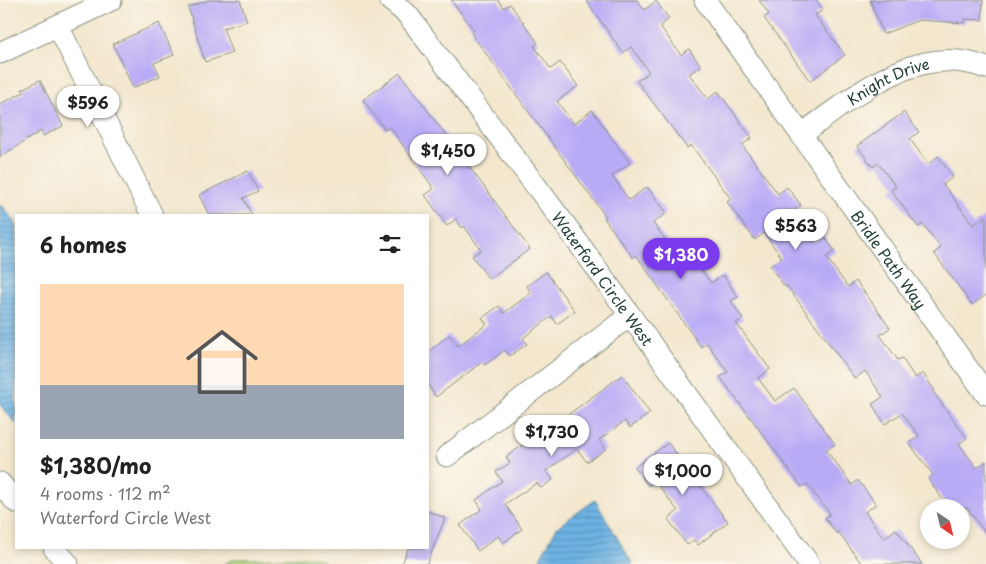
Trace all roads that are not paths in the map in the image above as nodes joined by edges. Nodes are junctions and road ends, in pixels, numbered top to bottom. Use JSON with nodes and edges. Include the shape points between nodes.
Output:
{"nodes":[{"id":1,"x":111,"y":0,"type":"edge"},
{"id":2,"x":390,"y":0,"type":"edge"},
{"id":3,"x":705,"y":0,"type":"edge"},
{"id":4,"x":58,"y":26,"type":"junction"},
{"id":5,"x":0,"y":53,"type":"edge"},
{"id":6,"x":986,"y":68,"type":"edge"},
{"id":7,"x":802,"y":134,"type":"junction"},
{"id":8,"x":152,"y":214,"type":"edge"},
{"id":9,"x":629,"y":316,"type":"junction"},
{"id":10,"x":986,"y":394,"type":"edge"},
{"id":11,"x":447,"y":456,"type":"dead end"},
{"id":12,"x":0,"y":483,"type":"edge"},
{"id":13,"x":15,"y":501,"type":"edge"},
{"id":14,"x":55,"y":549,"type":"edge"},
{"id":15,"x":68,"y":564,"type":"edge"},
{"id":16,"x":809,"y":564,"type":"edge"}],
"edges":[{"from":1,"to":4,"type":"street"},
{"from":2,"to":9,"type":"street","name":"Waterford Circle West","via":[[407,14],[569,230]]},
{"from":3,"to":7,"type":"street","name":"Bridle Path Way"},
{"from":4,"to":5,"type":"street"},
{"from":4,"to":8,"type":"street"},
{"from":6,"to":7,"type":"street","name":"Knight Drive","via":[[952,61],[929,62],[900,70],[866,89]]},
{"from":7,"to":10,"type":"street","name":"Bridle Path Way","via":[[822,167]]},
{"from":9,"to":11,"type":"street"},
{"from":9,"to":16,"type":"street","name":"Waterford Circle West"},
{"from":12,"to":13,"type":"street"},
{"from":14,"to":15,"type":"street"}]}
